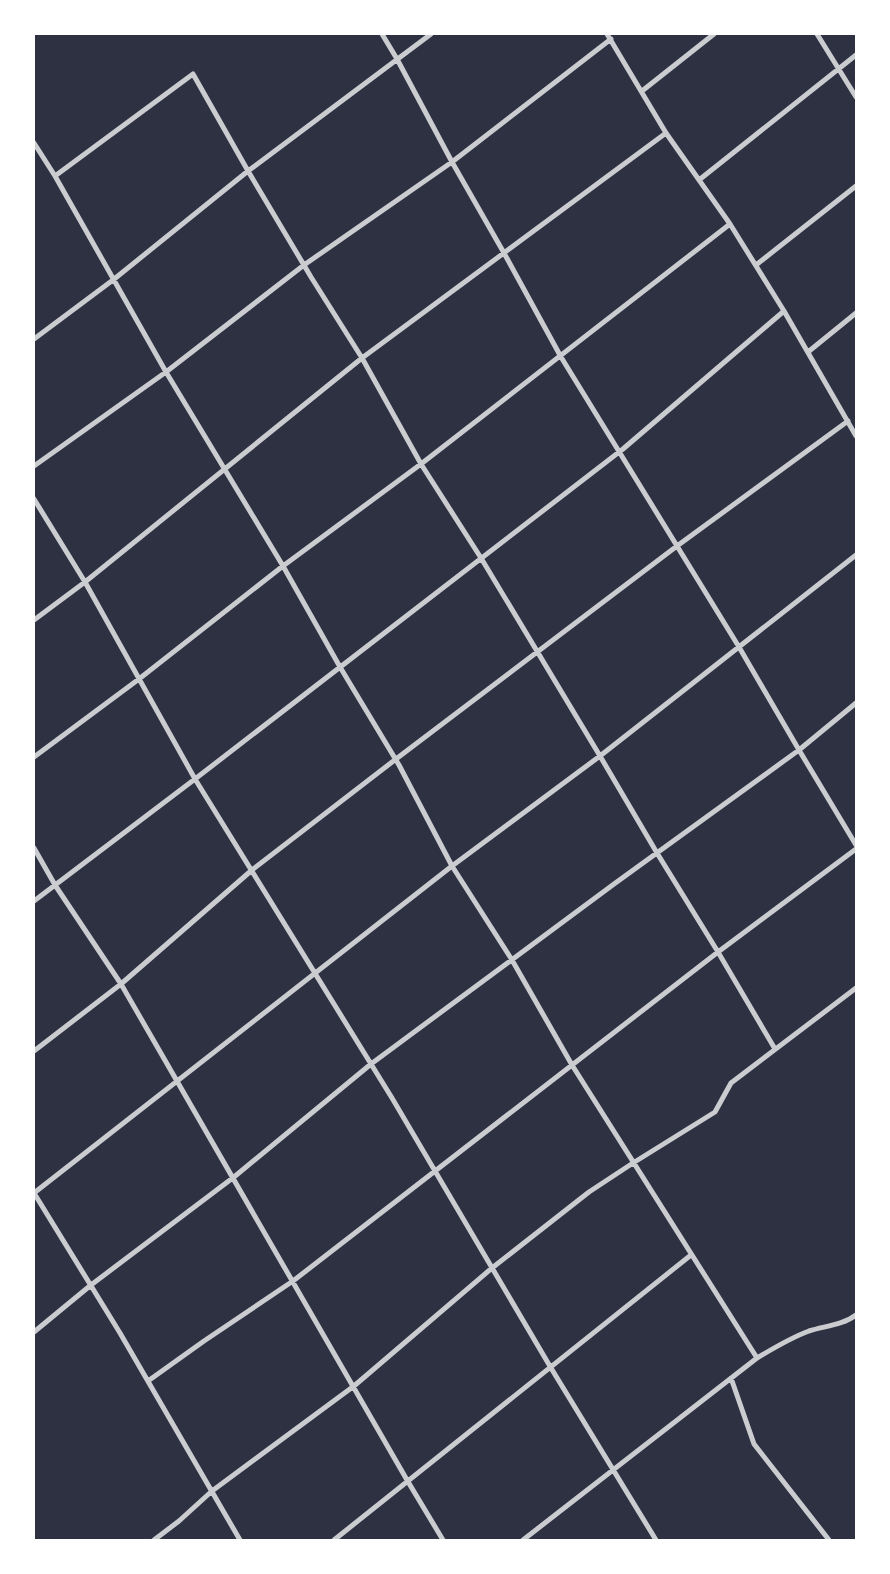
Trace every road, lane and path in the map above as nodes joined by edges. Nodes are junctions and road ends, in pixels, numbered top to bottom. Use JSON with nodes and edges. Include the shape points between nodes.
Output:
{"nodes":[{"id":1,"x":382,"y":34,"type":"edge"},
{"id":2,"x":431,"y":34,"type":"edge"},
{"id":3,"x":714,"y":34,"type":"edge"},
{"id":4,"x":818,"y":34,"type":"edge"},
{"id":5,"x":609,"y":36,"type":"edge"},
{"id":6,"x":856,"y":55,"type":"edge"},
{"id":7,"x":397,"y":59,"type":"junction"},
{"id":8,"x":839,"y":69,"type":"junction"},
{"id":9,"x":642,"y":92,"type":"junction"},
{"id":10,"x":856,"y":97,"type":"edge"},
{"id":11,"x":666,"y":133,"type":"junction"},
{"id":12,"x":34,"y":143,"type":"edge"},
{"id":13,"x":452,"y":162,"type":"junction"},
{"id":14,"x":248,"y":171,"type":"junction"},
{"id":15,"x":55,"y":176,"type":"junction"},
{"id":16,"x":699,"y":180,"type":"junction"},
{"id":17,"x":856,"y":186,"type":"edge"},
{"id":18,"x":730,"y":224,"type":"junction"},
{"id":19,"x":504,"y":253,"type":"junction"},
{"id":20,"x":304,"y":265,"type":"junction"},
{"id":21,"x":756,"y":265,"type":"junction"},
{"id":22,"x":113,"y":280,"type":"junction"},
{"id":23,"x":784,"y":311,"type":"junction"},
{"id":24,"x":856,"y":314,"type":"edge"},
{"id":25,"x":34,"y":339,"type":"edge"},
{"id":26,"x":808,"y":352,"type":"junction"},
{"id":27,"x":561,"y":357,"type":"junction"},
{"id":28,"x":362,"y":358,"type":"junction"},
{"id":29,"x":166,"y":372,"type":"junction"},
{"id":30,"x":848,"y":421,"type":"junction"},
{"id":31,"x":856,"y":436,"type":"edge"},
{"id":32,"x":619,"y":452,"type":"junction"},
{"id":33,"x":421,"y":464,"type":"junction"},
{"id":34,"x":34,"y":466,"type":"edge"},
{"id":35,"x":224,"y":470,"type":"junction"},
{"id":36,"x":34,"y":499,"type":"edge"},
{"id":37,"x":677,"y":546,"type":"junction"},
{"id":38,"x":856,"y":555,"type":"edge"},
{"id":39,"x":482,"y":558,"type":"junction"},
{"id":40,"x":283,"y":566,"type":"junction"},
{"id":41,"x":85,"y":582,"type":"junction"},
{"id":42,"x":34,"y":620,"type":"edge"},
{"id":43,"x":739,"y":647,"type":"junction"},
{"id":44,"x":538,"y":652,"type":"junction"},
{"id":45,"x":340,"y":667,"type":"junction"},
{"id":46,"x":139,"y":679,"type":"junction"},
{"id":47,"x":856,"y":703,"type":"edge"},
{"id":48,"x":799,"y":750,"type":"junction"},
{"id":49,"x":600,"y":756,"type":"junction"},
{"id":50,"x":34,"y":757,"type":"edge"},
{"id":51,"x":396,"y":759,"type":"junction"},
{"id":52,"x":195,"y":779,"type":"junction"},
{"id":53,"x":856,"y":847,"type":"edge"},
{"id":54,"x":34,"y":848,"type":"edge"},
{"id":55,"x":656,"y":853,"type":"junction"},
{"id":56,"x":452,"y":866,"type":"junction"},
{"id":57,"x":252,"y":870,"type":"junction"},
{"id":58,"x":55,"y":885,"type":"junction"},
{"id":59,"x":34,"y":902,"type":"edge"},
{"id":60,"x":718,"y":952,"type":"junction"},
{"id":61,"x":512,"y":960,"type":"junction"},
{"id":62,"x":315,"y":973,"type":"junction"},
{"id":63,"x":121,"y":984,"type":"junction"},
{"id":64,"x":856,"y":988,"type":"edge"},
{"id":65,"x":775,"y":1049,"type":"junction"},
{"id":66,"x":34,"y":1051,"type":"edge"},
{"id":67,"x":371,"y":1064,"type":"junction"},
{"id":68,"x":572,"y":1065,"type":"junction"},
{"id":69,"x":177,"y":1080,"type":"junction"},
{"id":70,"x":633,"y":1163,"type":"junction"},
{"id":71,"x":435,"y":1171,"type":"junction"},
{"id":72,"x":234,"y":1177,"type":"junction"},
{"id":73,"x":34,"y":1193,"type":"edge"},
{"id":74,"x":691,"y":1254,"type":"junction"},
{"id":75,"x":492,"y":1268,"type":"junction"},
{"id":76,"x":294,"y":1281,"type":"junction"},
{"id":77,"x":90,"y":1285,"type":"junction"},
{"id":78,"x":856,"y":1315,"type":"edge"},
{"id":79,"x":34,"y":1332,"type":"edge"},
{"id":80,"x":757,"y":1358,"type":"junction"},
{"id":81,"x":551,"y":1368,"type":"junction"},
{"id":82,"x":731,"y":1378,"type":"junction"},
{"id":83,"x":148,"y":1381,"type":"junction"},
{"id":84,"x":354,"y":1386,"type":"junction"},
{"id":85,"x":612,"y":1470,"type":"junction"},
{"id":86,"x":407,"y":1480,"type":"junction"},
{"id":87,"x":212,"y":1491,"type":"junction"},
{"id":88,"x":154,"y":1540,"type":"edge"},
{"id":89,"x":240,"y":1540,"type":"edge"},
{"id":90,"x":334,"y":1540,"type":"edge"},
{"id":91,"x":443,"y":1540,"type":"edge"},
{"id":92,"x":523,"y":1540,"type":"edge"},
{"id":93,"x":656,"y":1540,"type":"edge"},
{"id":94,"x":830,"y":1540,"type":"edge"}],
"edges":[{"from":1,"to":7,"type":"street"},
{"from":2,"to":7,"type":"street"},
{"from":3,"to":9,"type":"street"},
{"from":4,"to":8,"type":"street"},
{"from":5,"to":9,"type":"street"},
{"from":5,"to":13,"type":"street"},
{"from":6,"to":8,"type":"street"},
{"from":7,"to":13,"type":"street"},
{"from":7,"to":14,"type":"street"},
{"from":8,"to":10,"type":"street"},
{"from":8,"to":16,"type":"street"},
{"from":9,"to":11,"type":"street"},
{"from":11,"to":16,"type":"street"},
{"from":11,"to":19,"type":"street"},
{"from":12,"to":15,"type":"street"},
{"from":13,"to":19,"type":"street"},
{"from":13,"to":20,"type":"street"},
{"from":14,"to":15,"type":"street","via":[[193,74]]},
{"from":14,"to":20,"type":"street"},
{"from":14,"to":22,"type":"street"},
{"from":15,"to":22,"type":"street"},
{"from":16,"to":18,"type":"street"},
{"from":17,"to":21,"type":"street"},
{"from":18,"to":21,"type":"street"},
{"from":18,"to":27,"type":"street"},
{"from":19,"to":27,"type":"street"},
{"from":19,"to":28,"type":"street"},
{"from":20,"to":28,"type":"street"},
{"from":20,"to":29,"type":"street"},
{"from":21,"to":23,"type":"street"},
{"from":22,"to":25,"type":"street"},
{"from":22,"to":29,"type":"street"},
{"from":23,"to":26,"type":"street"},
{"from":23,"to":32,"type":"street"},
{"from":24,"to":26,"type":"street"},
{"from":26,"to":30,"type":"street"},
{"from":27,"to":32,"type":"street"},
{"from":27,"to":33,"type":"street"},
{"from":28,"to":33,"type":"street"},
{"from":28,"to":35,"type":"street"},
{"from":29,"to":34,"type":"street"},
{"from":29,"to":35,"type":"street"},
{"from":30,"to":31,"type":"street"},
{"from":30,"to":37,"type":"street"},
{"from":32,"to":37,"type":"street"},
{"from":32,"to":39,"type":"street"},
{"from":33,"to":39,"type":"street"},
{"from":33,"to":40,"type":"street"},
{"from":35,"to":40,"type":"street"},
{"from":35,"to":41,"type":"street"},
{"from":36,"to":41,"type":"street"},
{"from":37,"to":43,"type":"street"},
{"from":37,"to":44,"type":"street"},
{"from":38,"to":43,"type":"street"},
{"from":39,"to":44,"type":"street"},
{"from":39,"to":45,"type":"street"},
{"from":40,"to":45,"type":"street"},
{"from":40,"to":46,"type":"street"},
{"from":41,"to":42,"type":"street"},
{"from":41,"to":46,"type":"street"},
{"from":43,"to":48,"type":"street"},
{"from":43,"to":49,"type":"street"},
{"from":44,"to":49,"type":"street"},
{"from":44,"to":51,"type":"street"},
{"from":45,"to":51,"type":"street"},
{"from":45,"to":52,"type":"street"},
{"from":46,"to":50,"type":"street"},
{"from":46,"to":52,"type":"street"},
{"from":47,"to":48,"type":"street"},
{"from":48,"to":53,"type":"street"},
{"from":48,"to":55,"type":"street"},
{"from":49,"to":55,"type":"street"},
{"from":49,"to":56,"type":"street"},
{"from":51,"to":56,"type":"street"},
{"from":51,"to":57,"type":"street"},
{"from":52,"to":57,"type":"street"},
{"from":52,"to":58,"type":"street"},
{"from":53,"to":60,"type":"street"},
{"from":54,"to":58,"type":"street"},
{"from":55,"to":60,"type":"street"},
{"from":55,"to":61,"type":"street"},
{"from":56,"to":61,"type":"street"},
{"from":56,"to":62,"type":"street"},
{"from":57,"to":62,"type":"street"},
{"from":57,"to":63,"type":"street"},
{"from":58,"to":59,"type":"street"},
{"from":58,"to":63,"type":"street"},
{"from":60,"to":65,"type":"street"},
{"from":60,"to":68,"type":"street"},
{"from":61,"to":67,"type":"street"},
{"from":61,"to":68,"type":"street"},
{"from":62,"to":67,"type":"street"},
{"from":62,"to":69,"type":"street"},
{"from":63,"to":66,"type":"street"},
{"from":63,"to":69,"type":"street"},
{"from":64,"to":65,"type":"street"},
{"from":65,"to":70,"type":"street","via":[[732,1083],[715,1112]]},
{"from":67,"to":71,"type":"street"},
{"from":67,"to":72,"type":"street"},
{"from":68,"to":70,"type":"street"},
{"from":68,"to":71,"type":"street"},
{"from":69,"to":72,"type":"street"},
{"from":69,"to":73,"type":"street"},
{"from":70,"to":74,"type":"street"},
{"from":70,"to":75,"type":"street","via":[[589,1192]]},
{"from":71,"to":75,"type":"street"},
{"from":71,"to":76,"type":"street"},
{"from":72,"to":76,"type":"street"},
{"from":72,"to":77,"type":"street"},
{"from":73,"to":77,"type":"street"},
{"from":74,"to":80,"type":"street"},
{"from":74,"to":81,"type":"street"},
{"from":75,"to":81,"type":"street"},
{"from":75,"to":84,"type":"street"},
{"from":76,"to":83,"type":"street"},
{"from":76,"to":84,"type":"street"},
{"from":77,"to":79,"type":"street"},
{"from":77,"to":83,"type":"street"},
{"from":78,"to":80,"type":"street","via":[[785,1341]]},
{"from":80,"to":82,"type":"street"},
{"from":81,"to":85,"type":"street"},
{"from":81,"to":86,"type":"street"},
{"from":82,"to":85,"type":"street"},
{"from":82,"to":94,"type":"street","via":[[754,1444]]},
{"from":83,"to":87,"type":"street"},
{"from":84,"to":86,"type":"street"},
{"from":84,"to":87,"type":"street"},
{"from":85,"to":92,"type":"street"},
{"from":85,"to":93,"type":"street"},
{"from":86,"to":90,"type":"street"},
{"from":86,"to":91,"type":"street"},
{"from":87,"to":88,"type":"street"},
{"from":87,"to":89,"type":"street"}]}
